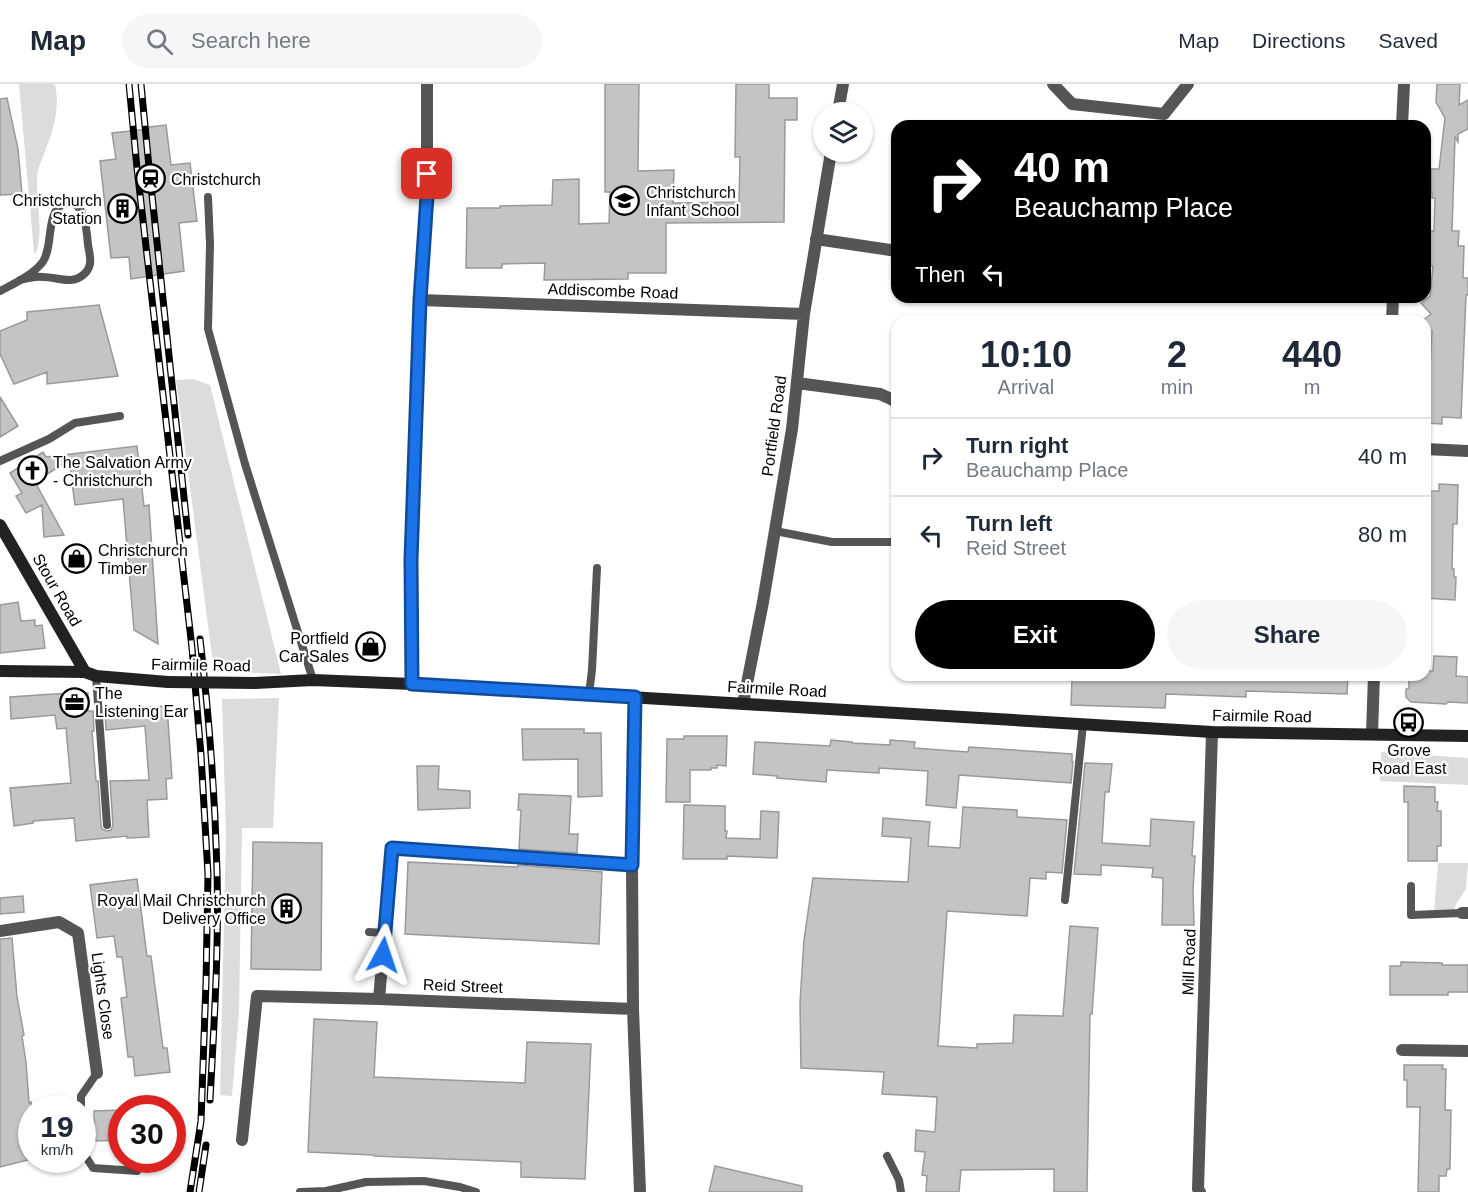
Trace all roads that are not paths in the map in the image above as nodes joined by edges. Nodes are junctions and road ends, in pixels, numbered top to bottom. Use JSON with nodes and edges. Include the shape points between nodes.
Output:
{"nodes":[{"id":1,"x":427,"y":84,"type":"edge"},
{"id":2,"x":843,"y":84,"type":"edge"},
{"id":3,"x":1053,"y":84,"type":"edge"},
{"id":4,"x":1188,"y":84,"type":"edge"},
{"id":5,"x":1404,"y":84,"type":"edge"},
{"id":6,"x":840,"y":102,"type":"edge"},
{"id":7,"x":1402,"y":120,"type":"edge"},
{"id":8,"x":829,"y":162,"type":"edge"},
{"id":9,"x":208,"y":197,"type":"dead end"},
{"id":10,"x":816,"y":239,"type":"junction"},
{"id":11,"x":891,"y":250,"type":"edge"},
{"id":12,"x":20,"y":280,"type":"junction"},
{"id":13,"x":0,"y":291,"type":"edge"},
{"id":14,"x":420,"y":300,"type":"junction"},
{"id":15,"x":804,"y":314,"type":"junction"},
{"id":16,"x":797,"y":383,"type":"junction"},
{"id":17,"x":891,"y":399,"type":"edge"},
{"id":18,"x":120,"y":416,"type":"dead end"},
{"id":19,"x":1431,"y":449,"type":"edge"},
{"id":20,"x":1468,"y":451,"type":"edge"},
{"id":21,"x":0,"y":461,"type":"edge"},
{"id":22,"x":775,"y":531,"type":"junction"},
{"id":23,"x":2,"y":532,"type":"edge"},
{"id":24,"x":891,"y":542,"type":"edge"},
{"id":25,"x":597,"y":568,"type":"dead end"},
{"id":26,"x":0,"y":671,"type":"edge"},
{"id":27,"x":90,"y":674,"type":"junction"},
{"id":28,"x":314,"y":680,"type":"junction"},
{"id":29,"x":1374,"y":681,"type":"edge"},
{"id":30,"x":412,"y":684,"type":"junction"},
{"id":31,"x":589,"y":694,"type":"junction"},
{"id":32,"x":635,"y":697,"type":"junction"},
{"id":33,"x":743,"y":704,"type":"junction"},
{"id":34,"x":1083,"y":724,"type":"junction"},
{"id":35,"x":1212,"y":732,"type":"junction"},
{"id":36,"x":1372,"y":734,"type":"junction"},
{"id":37,"x":1468,"y":736,"type":"edge"},
{"id":38,"x":107,"y":825,"type":"dead end"},
{"id":39,"x":632,"y":865,"type":"junction"},
{"id":40,"x":1411,"y":886,"type":"dead end"},
{"id":41,"x":1065,"y":900,"type":"dead end"},
{"id":42,"x":1465,"y":913,"type":"edge"},
{"id":43,"x":0,"y":930,"type":"edge"},
{"id":44,"x":369,"y":932,"type":"dead end"},
{"id":45,"x":385,"y":933,"type":"junction"},
{"id":46,"x":379,"y":999,"type":"junction"},
{"id":47,"x":633,"y":1010,"type":"junction"},
{"id":48,"x":1402,"y":1050,"type":"dead end"},
{"id":49,"x":1468,"y":1051,"type":"edge"},
{"id":50,"x":97,"y":1073,"type":"joint"},
{"id":51,"x":81,"y":1095,"type":"edge"},
{"id":52,"x":242,"y":1140,"type":"dead end"},
{"id":53,"x":887,"y":1156,"type":"dead end"},
{"id":54,"x":300,"y":1192,"type":"edge"},
{"id":55,"x":476,"y":1192,"type":"edge"},
{"id":56,"x":640,"y":1192,"type":"edge"},
{"id":57,"x":901,"y":1192,"type":"edge"},
{"id":58,"x":1200,"y":1192,"type":"edge"}],
"edges":[{"from":1,"to":14,"type":"street","via":[[427,196]]},
{"from":2,"to":6,"type":"street"},
{"from":3,"to":4,"type":"street","via":[[1072,104],[1164,114]]},
{"from":5,"to":7,"type":"street"},
{"from":8,"to":10,"type":"street","name":"Portfield Road"},
{"from":9,"to":28,"type":"lane","via":[[208,329],[244,464]]},
{"from":10,"to":11,"type":"street"},
{"from":10,"to":15,"type":"street","name":"Portfield Road"},
{"from":12,"to":12,"type":"lane","via":[[47,255],[56,209],[68,203],[75,205],[86,222],[88,271],[74,280],[38,276]]},
{"from":12,"to":13,"type":"lane"},
{"from":14,"to":15,"type":"street","name":"Addiscombe Road"},
{"from":14,"to":30,"type":"street","via":[[411,560]]},
{"from":15,"to":16,"type":"street","name":"Portfield Road"},
{"from":16,"to":17,"type":"street","via":[[880,394]]},
{"from":16,"to":22,"type":"street","name":"Portfield Road"},
{"from":18,"to":21,"type":"lane","via":[[75,423]]},
{"from":19,"to":20,"type":"street"},
{"from":22,"to":24,"type":"lane","via":[[832,542]]},
{"from":22,"to":33,"type":"street","name":"Portfield Road"},
{"from":23,"to":27,"type":"main road","name":"Stour Road"},
{"from":25,"to":31,"type":"lane"},
{"from":26,"to":27,"type":"main road","name":"Fairmile Road"},
{"from":27,"to":28,"type":"main road","name":"Fairmile Road","bridge":true,"via":[[168,682]]},
{"from":27,"to":38,"type":"lane"},
{"from":28,"to":30,"type":"main road","name":"Fairmile Road"},
{"from":29,"to":36,"type":"street"},
{"from":30,"to":31,"type":"main road","name":"Fairmile Road"},
{"from":31,"to":32,"type":"main road","name":"Fairmile Road"},
{"from":32,"to":33,"type":"main road","name":"Fairmile Road"},
{"from":32,"to":39,"type":"street"},
{"from":33,"to":34,"type":"main road","name":"Fairmile Road"},
{"from":34,"to":35,"type":"main road","name":"Fairmile Road"},
{"from":34,"to":41,"type":"lane"},
{"from":35,"to":36,"type":"main road","name":"Fairmile Road"},
{"from":35,"to":58,"type":"street","name":"Mill Road"},
{"from":36,"to":37,"type":"main road","name":"Fairmile Road"},
{"from":39,"to":45,"type":"street","via":[[392,848]]},
{"from":39,"to":47,"type":"street"},
{"from":40,"to":42,"type":"lane","via":[[1411,915]]},
{"from":43,"to":50,"type":"street","name":"Lights Close","via":[[59,922],[78,933]]},
{"from":44,"to":45,"type":"lane"},
{"from":45,"to":46,"type":"street"},
{"from":46,"to":47,"type":"street","name":"Reid Street"},
{"from":46,"to":52,"type":"street","name":"Reid Street","via":[[257,996]]},
{"from":47,"to":56,"type":"street"},
{"from":48,"to":49,"type":"street"},
{"from":50,"to":51,"type":"lane"},
{"from":53,"to":57,"type":"lane"},
{"from":54,"to":55,"type":"lane","via":[[366,1182],[424,1181]]}]}
